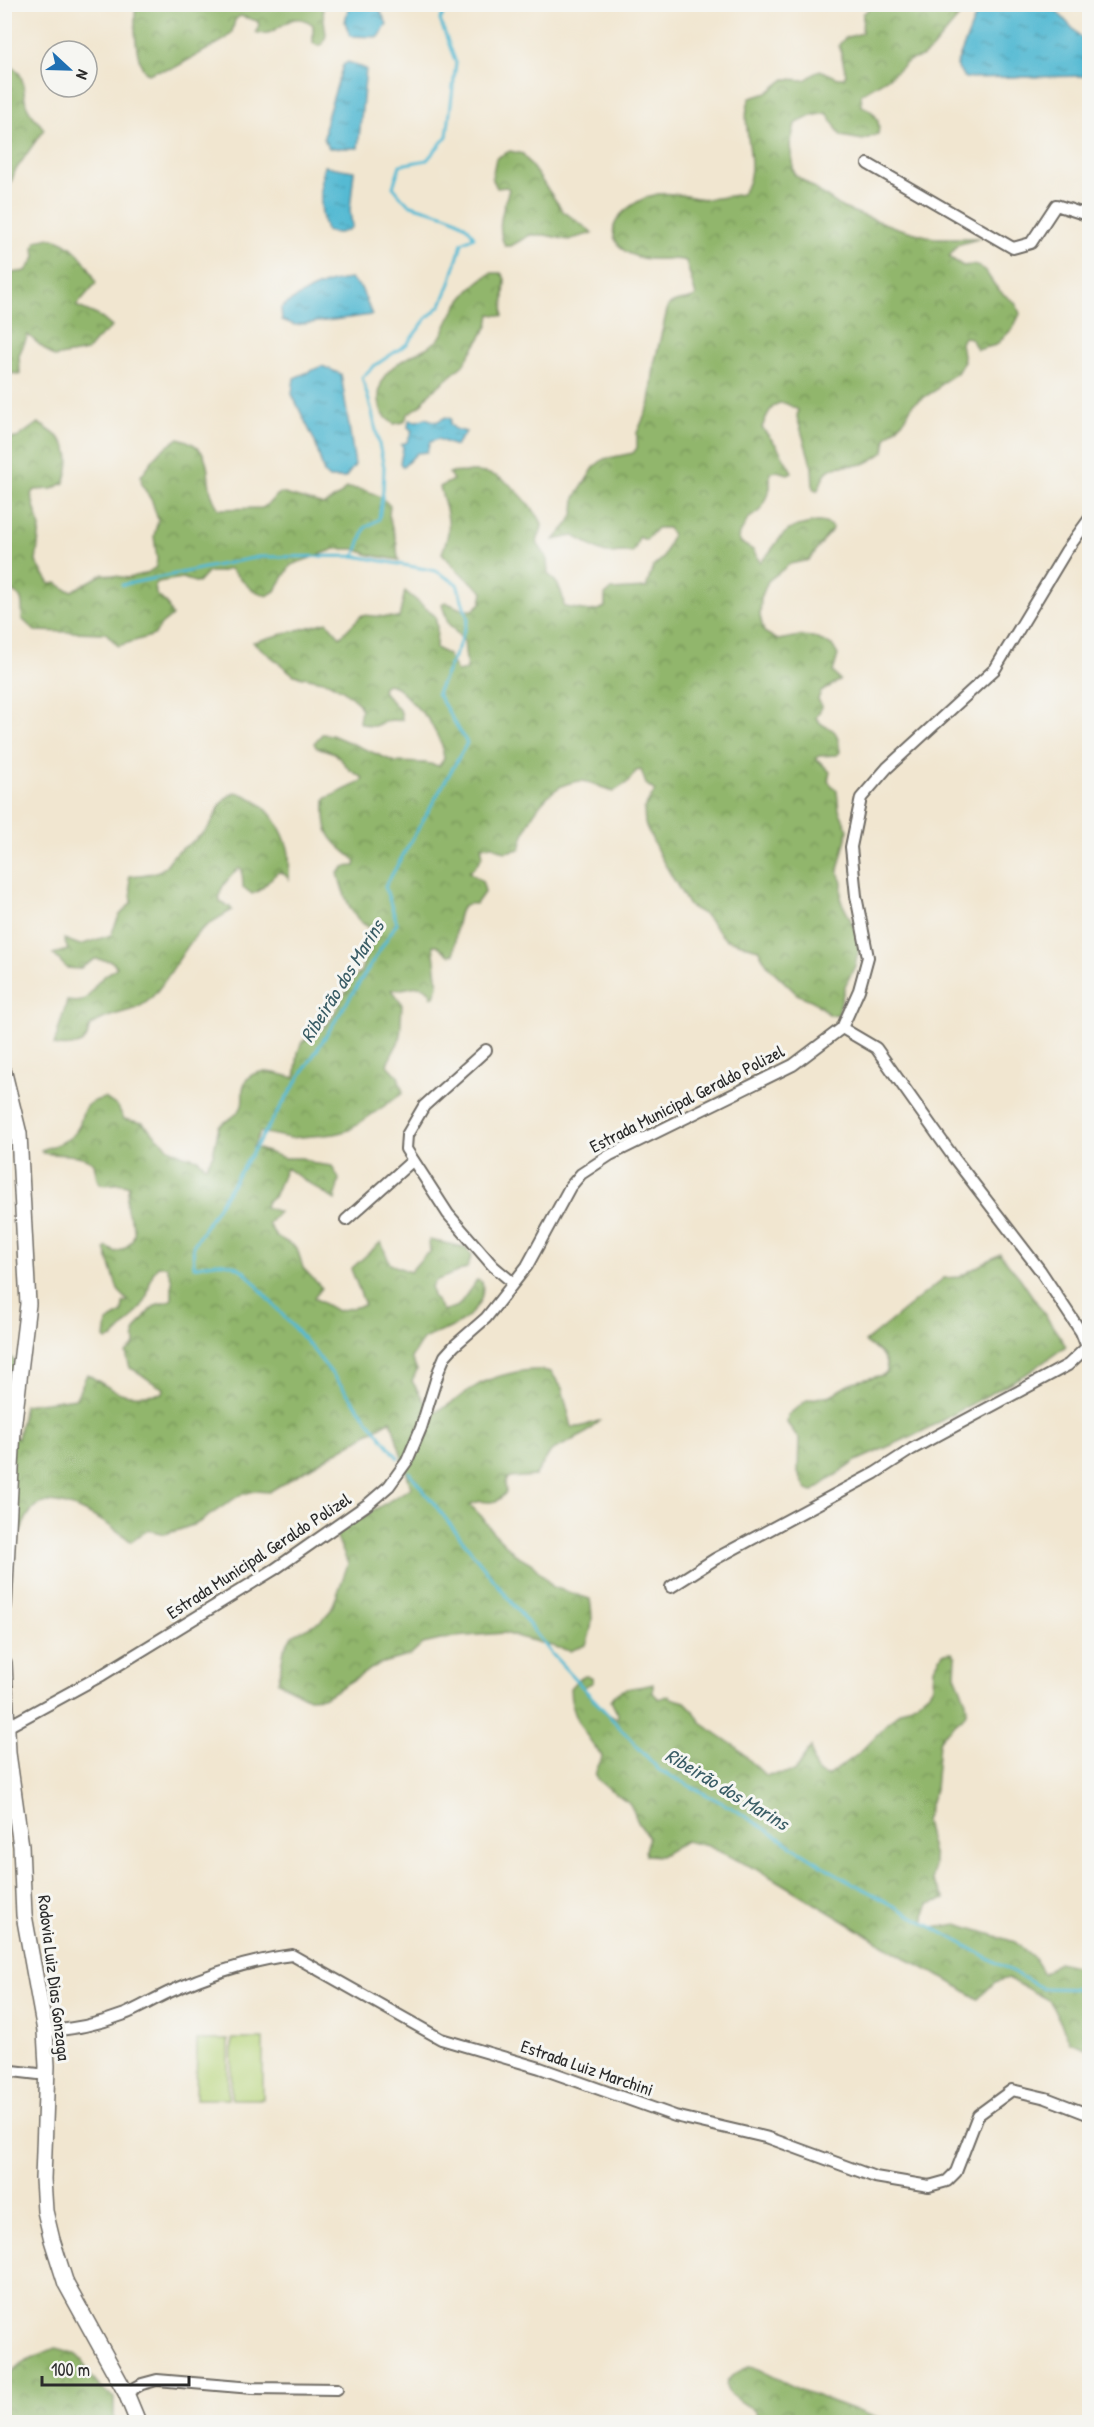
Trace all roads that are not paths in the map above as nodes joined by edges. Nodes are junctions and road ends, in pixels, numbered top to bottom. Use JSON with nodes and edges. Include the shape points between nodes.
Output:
{"nodes":[{"id":1,"x":868,"y":164,"type":"dead end"},
{"id":2,"x":1089,"y":216,"type":"edge"},
{"id":3,"x":1089,"y":518,"type":"edge"},
{"id":4,"x":842,"y":1028,"type":"junction"},
{"id":5,"x":486,"y":1050,"type":"dead end"},
{"id":6,"x":4,"y":1073,"type":"edge"},
{"id":7,"x":12,"y":1135,"type":"edge"},
{"id":8,"x":412,"y":1161,"type":"junction"},
{"id":9,"x":346,"y":1220,"type":"dead end"},
{"id":10,"x":512,"y":1282,"type":"junction"},
{"id":11,"x":671,"y":1587,"type":"dead end"},
{"id":12,"x":4,"y":1606,"type":"edge"},
{"id":13,"x":4,"y":1662,"type":"edge"},
{"id":14,"x":7,"y":1727,"type":"junction"},
{"id":15,"x":6,"y":1753,"type":"edge"},
{"id":16,"x":45,"y":2031,"type":"junction"},
{"id":17,"x":4,"y":2070,"type":"edge"},
{"id":18,"x":47,"y":2075,"type":"junction"},
{"id":19,"x":1089,"y":2115,"type":"edge"},
{"id":20,"x":337,"y":2389,"type":"dead end"},
{"id":21,"x":126,"y":2393,"type":"junction"},
{"id":22,"x":138,"y":2422,"type":"edge"}],
"edges":[{"from":1,"to":2,"type":"street","via":[[1013,248],[1031,243],[1056,205]]},
{"from":3,"to":4,"type":"street","name":"Estrada Municipal Geraldo Polizel","via":[[995,669],[887,768],[861,798],[852,847],[856,896],[868,957]]},
{"from":4,"to":10,"type":"street","name":"Estrada Municipal Geraldo Polizel","via":[[793,1065],[610,1155],[581,1174],[527,1266]]},
{"from":4,"to":11,"type":"street","via":[[876,1048],[1040,1270],[1087,1347],[1068,1365]]},
{"from":5,"to":8,"type":"street","via":[[424,1106],[414,1120],[406,1149]]},
{"from":6,"to":7,"type":"main road"},
{"from":7,"to":12,"type":"main road","via":[[28,1304],[14,1429]]},
{"from":8,"to":9,"type":"street"},
{"from":8,"to":10,"type":"street","via":[[448,1214]]},
{"from":10,"to":14,"type":"street","name":"Estrada Municipal Geraldo Polizel","via":[[486,1318],[446,1356],[407,1461],[389,1486],[275,1569],[102,1675]]},
{"from":13,"to":14,"type":"main road","name":"Rodovia Luiz Dias Gonzaga"},
{"from":14,"to":15,"type":"main road","name":"Rodovia Luiz Dias Gonzaga"},
{"from":15,"to":16,"type":"main road","name":"Rodovia Luiz Dias Gonzaga","via":[[21,1846],[24,1915]]},
{"from":16,"to":18,"type":"main road","name":"Rodovia Luiz Dias Gonzaga"},
{"from":16,"to":19,"type":"street","name":"Estrada Luiz Marchini","via":[[101,2022],[223,1971],[292,1955],[441,2039],[540,2068],[675,2116],[770,2138],[875,2177],[929,2186],[947,2181],[956,2172],[978,2115],[1012,2090]]},
{"from":17,"to":18,"type":"street"},
{"from":18,"to":21,"type":"main road","name":"Rodovia Luiz Dias Gonzaga","via":[[43,2179],[52,2240],[66,2284]]},
{"from":20,"to":21,"type":"street","via":[[252,2388],[157,2380]]},
{"from":21,"to":22,"type":"main road","name":"Rodovia Luiz Dias Gonzaga"}]}
